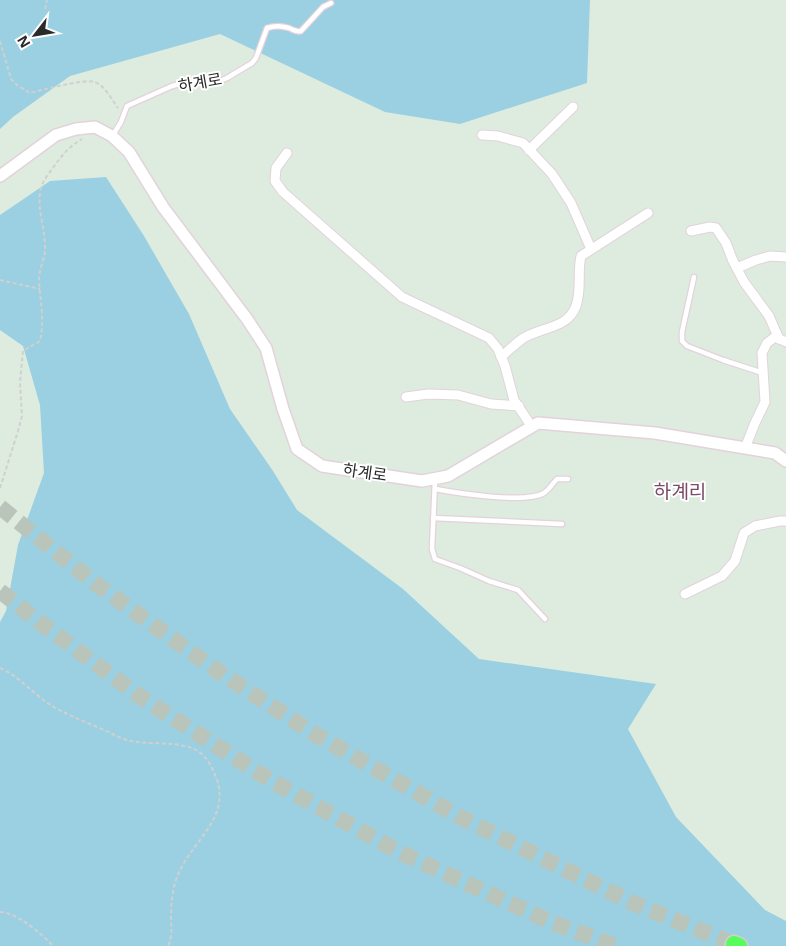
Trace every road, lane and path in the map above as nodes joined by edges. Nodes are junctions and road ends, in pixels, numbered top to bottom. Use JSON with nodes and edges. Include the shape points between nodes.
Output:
{"nodes":[{"id":1,"x":47,"y":0,"type":"edge"},
{"id":2,"x":331,"y":3,"type":"dead end"},
{"id":3,"x":45,"y":9,"type":"dead end"},
{"id":4,"x":0,"y":40,"type":"edge"},
{"id":5,"x":572,"y":106,"type":"dead end"},
{"id":6,"x":123,"y":114,"type":"junction"},
{"id":7,"x":112,"y":136,"type":"junction"},
{"id":8,"x":482,"y":136,"type":"dead end"},
{"id":9,"x":83,"y":139,"type":"dead end"},
{"id":10,"x":529,"y":150,"type":"junction"},
{"id":11,"x":286,"y":153,"type":"dead end"},
{"id":12,"x":0,"y":176,"type":"edge"},
{"id":13,"x":648,"y":213,"type":"dead end"},
{"id":14,"x":691,"y":231,"type":"dead end"},
{"id":15,"x":591,"y":249,"type":"junction"},
{"id":16,"x":786,"y":257,"type":"edge"},
{"id":17,"x":737,"y":268,"type":"junction"},
{"id":18,"x":694,"y":276,"type":"dead end"},
{"id":19,"x":0,"y":280,"type":"edge"},
{"id":20,"x":40,"y":288,"type":"junction"},
{"id":21,"x":783,"y":341,"type":"edge"},
{"id":22,"x":502,"y":357,"type":"junction"},
{"id":23,"x":764,"y":374,"type":"junction"},
{"id":24,"x":406,"y":397,"type":"dead end"},
{"id":25,"x":518,"y":406,"type":"junction"},
{"id":26,"x":532,"y":426,"type":"junction"},
{"id":27,"x":745,"y":448,"type":"junction"},
{"id":28,"x":786,"y":461,"type":"edge"},
{"id":29,"x":568,"y":479,"type":"dead end"},
{"id":30,"x":435,"y":484,"type":"junction"},
{"id":31,"x":0,"y":488,"type":"edge"},
{"id":32,"x":434,"y":518,"type":"junction"},
{"id":33,"x":786,"y":521,"type":"edge"},
{"id":34,"x":562,"y":524,"type":"dead end"},
{"id":35,"x":685,"y":594,"type":"dead end"},
{"id":36,"x":545,"y":619,"type":"dead end"},
{"id":37,"x":0,"y":668,"type":"edge"},
{"id":38,"x":0,"y":912,"type":"edge"},
{"id":39,"x":53,"y":946,"type":"edge"},
{"id":40,"x":168,"y":946,"type":"edge"}],
"edges":[{"from":1,"to":3,"type":"path"},
{"from":2,"to":6,"type":"lane","name":"하계로","via":[[323,7],[301,31],[267,28],[252,63],[227,78],[172,86],[127,106]]},
{"from":4,"to":6,"type":"path","via":[[16,85],[30,93],[94,81]]},
{"from":5,"to":10,"type":"street"},
{"from":6,"to":7,"type":"lane","name":"하계로"},
{"from":7,"to":12,"type":"street","name":"하계로","via":[[95,127],[56,135]]},
{"from":7,"to":30,"type":"street","name":"하계로","via":[[129,152],[163,207],[266,348],[297,449],[322,466]]},
{"from":8,"to":10,"type":"street","via":[[498,136],[523,143]]},
{"from":9,"to":20,"type":"path","via":[[72,144],[41,188],[46,247],[40,268]]},
{"from":10,"to":15,"type":"street","via":[[552,174],[571,203]]},
{"from":11,"to":22,"type":"street","via":[[276,168],[275,181],[283,192],[402,297],[490,338]]},
{"from":13,"to":15,"type":"street"},
{"from":14,"to":17,"type":"street","via":[[716,228]]},
{"from":15,"to":22,"type":"street","via":[[581,256],[580,290],[576,308],[569,317],[563,323],[522,339]]},
{"from":16,"to":17,"type":"street","via":[[770,256]]},
{"from":17,"to":21,"type":"street"},
{"from":18,"to":23,"type":"lane","via":[[682,341],[686,346]]},
{"from":19,"to":20,"type":"path"},
{"from":20,"to":31,"type":"path","via":[[42,335],[40,341],[23,351],[20,382],[22,416]]},
{"from":21,"to":23,"type":"street","via":[[775,336],[767,342],[762,353]]},
{"from":22,"to":25,"type":"street"},
{"from":23,"to":27,"type":"street","via":[[765,402]]},
{"from":24,"to":25,"type":"street","via":[[458,395],[491,404]]},
{"from":25,"to":26,"type":"street"},
{"from":26,"to":27,"type":"street","name":"하계로","via":[[538,423],[655,433]]},
{"from":26,"to":30,"type":"street","name":"하계로"},
{"from":27,"to":28,"type":"street","name":"하계로","via":[[775,454]]},
{"from":29,"to":30,"type":"lane","via":[[557,479],[544,493],[533,497],[459,493]]},
{"from":30,"to":32,"type":"lane"},
{"from":32,"to":34,"type":"lane"},
{"from":32,"to":36,"type":"lane","via":[[432,549],[435,559],[518,590]]},
{"from":33,"to":35,"type":"street","via":[[755,526],[744,533],[735,561],[722,576]]},
{"from":37,"to":40,"type":"path","via":[[47,702],[77,718],[127,740],[193,748],[209,763],[219,791],[218,810],[176,880],[171,903],[172,936]]},
{"from":38,"to":39,"type":"path","via":[[19,918]]}]}
